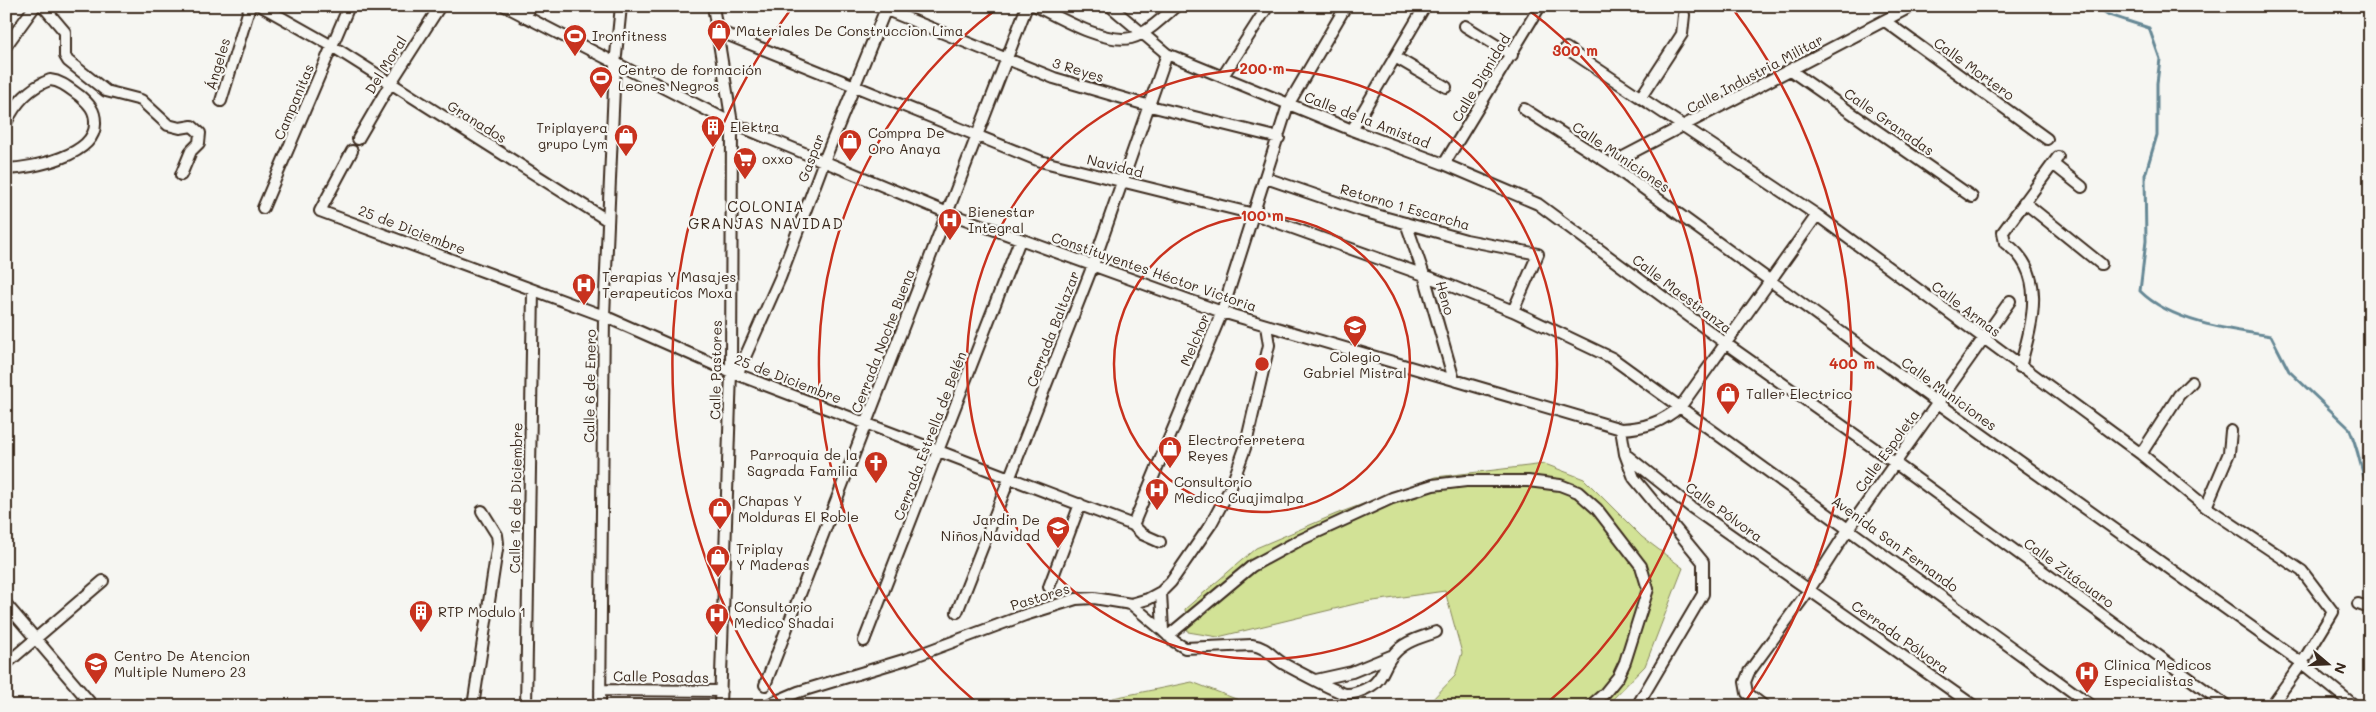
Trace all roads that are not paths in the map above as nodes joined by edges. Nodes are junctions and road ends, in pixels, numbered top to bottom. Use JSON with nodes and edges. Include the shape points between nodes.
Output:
{"nodes":[{"id":1,"x":36,"y":6,"type":"edge"},
{"id":2,"x":44,"y":6,"type":"edge"},
{"id":3,"x":250,"y":6,"type":"edge"},
{"id":4,"x":261,"y":6,"type":"edge"},
{"id":5,"x":349,"y":6,"type":"edge"},
{"id":6,"x":440,"y":6,"type":"edge"},
{"id":7,"x":505,"y":6,"type":"edge"},
{"id":8,"x":532,"y":6,"type":"edge"},
{"id":9,"x":621,"y":6,"type":"edge"},
{"id":10,"x":713,"y":6,"type":"edge"},
{"id":11,"x":1027,"y":6,"type":"edge"},
{"id":12,"x":1036,"y":6,"type":"edge"},
{"id":13,"x":1110,"y":6,"type":"edge"},
{"id":14,"x":1176,"y":6,"type":"edge"},
{"id":15,"x":1268,"y":6,"type":"edge"},
{"id":16,"x":1346,"y":6,"type":"edge"},
{"id":17,"x":1425,"y":6,"type":"edge"},
{"id":18,"x":1540,"y":6,"type":"edge"},
{"id":19,"x":1912,"y":6,"type":"edge"},
{"id":20,"x":883,"y":7,"type":"edge"},
{"id":21,"x":1684,"y":15,"type":"dead end"},
{"id":22,"x":524,"y":17,"type":"junction"},
{"id":23,"x":1885,"y":21,"type":"junction"},
{"id":24,"x":1465,"y":26,"type":"dead end"},
{"id":25,"x":716,"y":30,"type":"junction"},
{"id":26,"x":1142,"y":32,"type":"junction"},
{"id":27,"x":6,"y":46,"type":"edge"},
{"id":28,"x":332,"y":46,"type":"junction"},
{"id":29,"x":1566,"y":48,"type":"dead end"},
{"id":30,"x":1167,"y":54,"type":"junction"},
{"id":31,"x":1512,"y":55,"type":"junction"},
{"id":32,"x":1395,"y":57,"type":"junction"},
{"id":33,"x":1007,"y":59,"type":"junction"},
{"id":34,"x":615,"y":65,"type":"junction"},
{"id":35,"x":1790,"y":70,"type":"junction"},
{"id":36,"x":1223,"y":76,"type":"junction"},
{"id":37,"x":390,"y":84,"type":"junction"},
{"id":38,"x":854,"y":86,"type":"junction"},
{"id":39,"x":1446,"y":87,"type":"dead end"},
{"id":40,"x":1641,"y":97,"type":"junction"},
{"id":41,"x":221,"y":101,"type":"dead end"},
{"id":42,"x":1288,"y":105,"type":"junction"},
{"id":43,"x":1150,"y":106,"type":"junction"},
{"id":44,"x":1524,"y":109,"type":"dead end"},
{"id":45,"x":6,"y":123,"type":"edge"},
{"id":46,"x":732,"y":123,"type":"junction"},
{"id":47,"x":1686,"y":126,"type":"junction"},
{"id":48,"x":1352,"y":130,"type":"junction"},
{"id":49,"x":978,"y":137,"type":"junction"},
{"id":50,"x":1279,"y":138,"type":"junction"},
{"id":51,"x":358,"y":139,"type":"dead end"},
{"id":52,"x":2046,"y":139,"type":"dead end"},
{"id":53,"x":352,"y":151,"type":"dead end"},
{"id":54,"x":824,"y":161,"type":"junction"},
{"id":55,"x":1444,"y":164,"type":"junction"},
{"id":56,"x":1610,"y":164,"type":"junction"},
{"id":57,"x":6,"y":169,"type":"edge"},
{"id":58,"x":181,"y":175,"type":"dead end"},
{"id":59,"x":1266,"y":178,"type":"junction"},
{"id":60,"x":1123,"y":182,"type":"junction"},
{"id":61,"x":2082,"y":188,"type":"dead end"},
{"id":62,"x":1972,"y":197,"type":"dead end"},
{"id":63,"x":2024,"y":202,"type":"junction"},
{"id":64,"x":263,"y":208,"type":"dead end"},
{"id":65,"x":948,"y":213,"type":"junction"},
{"id":66,"x":1254,"y":214,"type":"junction"},
{"id":67,"x":1817,"y":215,"type":"junction"},
{"id":68,"x":607,"y":220,"type":"junction"},
{"id":69,"x":1406,"y":223,"type":"junction"},
{"id":70,"x":1020,"y":240,"type":"junction"},
{"id":71,"x":2101,"y":264,"type":"dead end"},
{"id":72,"x":1093,"y":265,"type":"junction"},
{"id":73,"x":1424,"y":275,"type":"junction"},
{"id":74,"x":1769,"y":280,"type":"junction"},
{"id":75,"x":533,"y":291,"type":"junction"},
{"id":76,"x":2010,"y":301,"type":"dead end"},
{"id":77,"x":1513,"y":311,"type":"junction"},
{"id":78,"x":1222,"y":312,"type":"junction"},
{"id":79,"x":604,"y":316,"type":"junction"},
{"id":80,"x":1266,"y":326,"type":"junction"},
{"id":81,"x":1984,"y":340,"type":"junction"},
{"id":82,"x":1724,"y":343,"type":"junction"},
{"id":83,"x":2020,"y":367,"type":"junction"},
{"id":84,"x":734,"y":374,"type":"junction"},
{"id":85,"x":1454,"y":380,"type":"junction"},
{"id":86,"x":2192,"y":382,"type":"dead end"},
{"id":87,"x":1938,"y":403,"type":"junction"},
{"id":88,"x":1681,"y":406,"type":"junction"},
{"id":89,"x":866,"y":423,"type":"junction"},
{"id":90,"x":1621,"y":429,"type":"junction"},
{"id":91,"x":2231,"y":431,"type":"dead end"},
{"id":92,"x":939,"y":451,"type":"junction"},
{"id":93,"x":1625,"y":454,"type":"junction"},
{"id":94,"x":2141,"y":454,"type":"junction"},
{"id":95,"x":1895,"y":464,"type":"junction"},
{"id":96,"x":1009,"y":478,"type":"junction"},
{"id":97,"x":1080,"y":504,"type":"junction"},
{"id":98,"x":2206,"y":507,"type":"junction"},
{"id":99,"x":482,"y":511,"type":"dead end"},
{"id":100,"x":1133,"y":524,"type":"junction"},
{"id":101,"x":1849,"y":528,"type":"junction"},
{"id":102,"x":1160,"y":542,"type":"dead end"},
{"id":103,"x":103,"y":581,"type":"dead end"},
{"id":104,"x":1049,"y":587,"type":"dead end"},
{"id":105,"x":1809,"y":590,"type":"junction"},
{"id":106,"x":1161,"y":592,"type":"junction"},
{"id":107,"x":6,"y":604,"type":"edge"},
{"id":108,"x":1130,"y":604,"type":"junction"},
{"id":109,"x":2358,"y":604,"type":"dead end"},
{"id":110,"x":2370,"y":608,"type":"edge"},
{"id":111,"x":957,"y":612,"type":"dead end"},
{"id":112,"x":1436,"y":632,"type":"dead end"},
{"id":113,"x":1165,"y":633,"type":"junction"},
{"id":114,"x":36,"y":638,"type":"junction"},
{"id":115,"x":864,"y":641,"type":"dead end"},
{"id":116,"x":1392,"y":656,"type":"junction"},
{"id":117,"x":2302,"y":663,"type":"junction"},
{"id":118,"x":6,"y":664,"type":"edge"},
{"id":119,"x":1316,"y":680,"type":"junction"},
{"id":120,"x":765,"y":685,"type":"dead end"},
{"id":121,"x":600,"y":690,"type":"junction"},
{"id":122,"x":721,"y":691,"type":"junction"},
{"id":123,"x":93,"y":706,"type":"edge"},
{"id":124,"x":473,"y":706,"type":"edge"},
{"id":125,"x":526,"y":706,"type":"edge"},
{"id":126,"x":600,"y":706,"type":"edge"},
{"id":127,"x":720,"y":706,"type":"edge"},
{"id":128,"x":766,"y":706,"type":"edge"},
{"id":129,"x":1590,"y":706,"type":"edge"},
{"id":130,"x":1637,"y":706,"type":"edge"},
{"id":131,"x":1764,"y":706,"type":"edge"},
{"id":132,"x":1974,"y":706,"type":"edge"},
{"id":133,"x":2092,"y":706,"type":"edge"},
{"id":134,"x":2227,"y":706,"type":"edge"},
{"id":135,"x":2271,"y":706,"type":"edge"},
{"id":136,"x":2355,"y":706,"type":"edge"}],
"edges":[{"from":1,"to":27,"type":"street"},
{"from":2,"to":58,"type":"street","via":[[65,32],[68,62],[106,91],[140,100],[168,125],[192,126],[200,133],[199,143],[192,150]]},
{"from":3,"to":41,"type":"street","name":"Ángeles"},
{"from":4,"to":28,"type":"street","name":"Granados"},
{"from":5,"to":28,"type":"street","name":"Campanitas"},
{"from":6,"to":37,"type":"street","name":"Del Moral"},
{"from":7,"to":22,"type":"street","name":"Constituyentes Héctor Victoria"},
{"from":8,"to":22,"type":"street"},
{"from":9,"to":34,"type":"street","name":"Calle 6 de Enero"},
{"from":10,"to":25,"type":"street","name":"Calle Pastores"},
{"from":11,"to":33,"type":"street","name":"Cerrada Noche Buena"},
{"from":12,"to":26,"type":"street","via":[[1080,27],[1114,38],[1133,38]]},
{"from":13,"to":26,"type":"street","name":"Calle de la Amistad"},
{"from":14,"to":26,"type":"street"},
{"from":15,"to":36,"type":"street"},
{"from":16,"to":42,"type":"street","name":"Melchor"},
{"from":17,"to":32,"type":"street"},
{"from":18,"to":31,"type":"street","name":"Calle Dignidad"},
{"from":19,"to":23,"type":"street","name":"Calle Industria Militar"},
{"from":20,"to":33,"type":"street","name":"3 Reyes"},
{"from":20,"to":38,"type":"street","name":"Gaspar"},
{"from":21,"to":40,"type":"street","via":[[1682,34]]},
{"from":22,"to":34,"type":"street","name":"Constituyentes Héctor Victoria"},
{"from":23,"to":35,"type":"street","name":"Calle Industria Militar"},
{"from":23,"to":52,"type":"street","name":"Calle Mortero"},
{"from":24,"to":31,"type":"street"},
{"from":25,"to":38,"type":"street","name":"Navidad"},
{"from":25,"to":46,"type":"street","name":"Calle Pastores"},
{"from":26,"to":30,"type":"street","name":"Calle de la Amistad"},
{"from":28,"to":37,"type":"street","name":"Granados"},
{"from":28,"to":64,"type":"street","name":"Campanitas"},
{"from":29,"to":40,"type":"street","name":"Calle Armas"},
{"from":30,"to":36,"type":"street","name":"Calle de la Amistad"},
{"from":30,"to":43,"type":"street","name":"Cerrada Baltazar"},
{"from":31,"to":55,"type":"street","name":"Calle Dignidad"},
{"from":32,"to":39,"type":"street"},
{"from":32,"to":48,"type":"street"},
{"from":33,"to":43,"type":"street","name":"3 Reyes","via":[[1054,78]]},
{"from":33,"to":49,"type":"street","name":"Cerrada Noche Buena"},
{"from":34,"to":46,"type":"street","name":"Constituyentes Héctor Victoria"},
{"from":34,"to":68,"type":"street","name":"Calle 6 de Enero"},
{"from":35,"to":47,"type":"street","name":"Calle Industria Militar"},
{"from":35,"to":62,"type":"street","name":"Calle Granadas"},
{"from":36,"to":42,"type":"street","name":"Calle de la Amistad"},
{"from":37,"to":51,"type":"street","name":"Del Moral"},
{"from":37,"to":68,"type":"street","name":"Granados"},
{"from":38,"to":49,"type":"street","name":"Navidad"},
{"from":38,"to":54,"type":"street","name":"Gaspar"},
{"from":40,"to":47,"type":"street","name":"Calle Armas"},
{"from":42,"to":48,"type":"street","name":"Calle de la Amistad"},
{"from":42,"to":50,"type":"street","name":"Melchor"},
{"from":43,"to":50,"type":"street","name":"3 Reyes"},
{"from":43,"to":60,"type":"street","name":"Cerrada Baltazar"},
{"from":44,"to":56,"type":"street","name":"Calle Municiones"},
{"from":45,"to":57,"type":"street","via":[[22,99],[50,80],[62,83],[88,103],[93,110],[95,128],[85,144],[62,156],[30,168]]},
{"from":46,"to":54,"type":"street","name":"Constituyentes Héctor Victoria"},
{"from":46,"to":84,"type":"street","name":"Calle Pastores"},
{"from":47,"to":56,"type":"street","name":"Calle Industria Militar"},
{"from":47,"to":67,"type":"street","name":"Calle Armas"},
{"from":48,"to":55,"type":"street","name":"Calle de la Amistad"},
{"from":49,"to":60,"type":"street","name":"Navidad","via":[[1040,161]]},
{"from":49,"to":65,"type":"street","name":"Cerrada Noche Buena"},
{"from":50,"to":59,"type":"street","name":"Melchor"},
{"from":53,"to":75,"type":"street","name":"25 de Diciembre","via":[[320,210]]},
{"from":54,"to":65,"type":"street","name":"Constituyentes Héctor Victoria"},
{"from":54,"to":84,"type":"street","name":"Gaspar","via":[[780,278]]},
{"from":55,"to":82,"type":"street","name":"Calle Maestranza","via":[[1538,204]]},
{"from":56,"to":74,"type":"street","name":"Calle Municiones"},
{"from":59,"to":66,"type":"street","name":"Melchor"},
{"from":59,"to":69,"type":"street","name":"Retorno 1 Escarcha"},
{"from":60,"to":66,"type":"street","name":"Navidad"},
{"from":60,"to":72,"type":"street","name":"Cerrada Baltazar"},
{"from":61,"to":63,"type":"street","via":[[2056,161]]},
{"from":63,"to":71,"type":"street"},
{"from":63,"to":83,"type":"street","via":[[2003,232],[2005,243],[2018,252],[2030,272],[2034,304]]},
{"from":65,"to":70,"type":"street","name":"Constituyentes Héctor Victoria"},
{"from":65,"to":89,"type":"street","name":"Cerrada Noche Buena"},
{"from":66,"to":73,"type":"street","name":"Navidad"},
{"from":66,"to":78,"type":"street","name":"Melchor"},
{"from":67,"to":74,"type":"street"},
{"from":67,"to":81,"type":"street","name":"Calle Armas"},
{"from":68,"to":79,"type":"street","name":"Calle 6 de Enero"},
{"from":69,"to":73,"type":"street","name":"Heno"},
{"from":69,"to":77,"type":"street","name":"Retorno 1 Escarcha","via":[[1466,240],[1538,254]]},
{"from":70,"to":72,"type":"street","name":"Constituyentes Héctor Victoria"},
{"from":70,"to":92,"type":"street","name":"Cerrada Estrella de Belén"},
{"from":72,"to":78,"type":"street","name":"Constituyentes Héctor Victoria"},
{"from":72,"to":96,"type":"street","name":"Cerrada Baltazar"},
{"from":73,"to":77,"type":"street","name":"Navidad"},
{"from":73,"to":85,"type":"street","name":"Heno"},
{"from":74,"to":82,"type":"street"},
{"from":74,"to":87,"type":"street","name":"Calle Municiones"},
{"from":75,"to":79,"type":"street","name":"25 de Diciembre"},
{"from":75,"to":125,"type":"street","name":"Calle 16 de Diciembre"},
{"from":76,"to":81,"type":"street","name":"Calle Espoleta"},
{"from":77,"to":88,"type":"street","name":"Avenida San Fernando","via":[[1612,358]]},
{"from":78,"to":80,"type":"street","name":"Constituyentes Héctor Victoria"},
{"from":78,"to":100,"type":"street","name":"Melchor"},
{"from":79,"to":84,"type":"street","name":"25 de Diciembre"},
{"from":79,"to":121,"type":"street","name":"Calle 6 de Enero"},
{"from":80,"to":85,"type":"street","name":"Constituyentes Héctor Victoria"},
{"from":80,"to":106,"type":"street","name":"Pastores","via":[[1269,345],[1245,448],[1231,487],[1211,524]]},
{"from":81,"to":83,"type":"street","name":"Calle Armas"},
{"from":81,"to":87,"type":"street","name":"Calle Espoleta"},
{"from":82,"to":88,"type":"street"},
{"from":82,"to":95,"type":"street","name":"Calle Maestranza"},
{"from":83,"to":94,"type":"street","name":"Calle Armas"},
{"from":84,"to":89,"type":"street","name":"25 de Diciembre"},
{"from":84,"to":122,"type":"street","name":"Calle Pastores"},
{"from":85,"to":90,"type":"street","name":"Constituyentes Héctor Victoria"},
{"from":86,"to":94,"type":"street","via":[[2179,395]]},
{"from":87,"to":95,"type":"street","name":"Calle Espoleta"},
{"from":87,"to":117,"type":"street","name":"Calle Municiones"},
{"from":88,"to":90,"type":"street","via":[[1656,424]]},
{"from":88,"to":101,"type":"street","name":"Avenida San Fernando"},
{"from":89,"to":92,"type":"street","name":"25 de Diciembre"},
{"from":89,"to":120,"type":"street","name":"Cerrada Noche Buena"},
{"from":90,"to":93,"type":"street"},
{"from":91,"to":98,"type":"street","via":[[2229,453]]},
{"from":92,"to":96,"type":"street","name":"25 de Diciembre"},
{"from":92,"to":115,"type":"street","name":"Cerrada Estrella de Belén"},
{"from":93,"to":105,"type":"street","name":"Calle Pólvora","via":[[1691,507]]},
{"from":93,"to":130,"type":"street","via":[[1634,478],[1703,562],[1703,594]]},
{"from":94,"to":98,"type":"street","name":"Calle Armas"},
{"from":95,"to":101,"type":"street","name":"Calle Espoleta"},
{"from":95,"to":134,"type":"street","name":"Calle Zitácuaro"},
{"from":96,"to":97,"type":"street","name":"25 de Diciembre"},
{"from":96,"to":111,"type":"street","name":"Cerrada Baltazar"},
{"from":97,"to":100,"type":"street","name":"25 de Diciembre"},
{"from":97,"to":104,"type":"street"},
{"from":98,"to":117,"type":"street","name":"Calle Armas","via":[[2302,571],[2333,612]]},
{"from":99,"to":124,"type":"street","via":[[497,535],[498,543]]},
{"from":100,"to":102,"type":"street","name":"25 de Diciembre","via":[[1142,534]]},
{"from":101,"to":105,"type":"street","name":"Calle Espoleta"},
{"from":101,"to":133,"type":"street","name":"Avenida San Fernando"},
{"from":103,"to":114,"type":"street"},
{"from":105,"to":131,"type":"street","name":"Calle Espoleta","via":[[1744,682],[1747,693]]},
{"from":105,"to":132,"type":"street","name":"Cerrada Pólvora"},
{"from":106,"to":108,"type":"street","name":"Pastores"},
{"from":106,"to":113,"type":"street"},
{"from":107,"to":114,"type":"street"},
{"from":108,"to":113,"type":"street"},
{"from":108,"to":128,"type":"street","name":"Pastores","via":[[1094,598],[1076,599],[907,659],[798,692]]},
{"from":109,"to":110,"type":"street"},
{"from":112,"to":116,"type":"street","via":[[1404,644]]},
{"from":113,"to":119,"type":"street","via":[[1185,648],[1262,647],[1283,663]]},
{"from":113,"to":129,"type":"street","via":[[1252,566],[1392,498],[1466,480],[1560,485],[1578,492],[1597,509],[1642,566],[1648,589],[1626,662],[1605,694]]},
{"from":114,"to":118,"type":"street"},
{"from":114,"to":123,"type":"street"},
{"from":116,"to":119,"type":"street","via":[[1352,672]]},
{"from":116,"to":119,"type":"street","via":[[1373,684],[1358,692],[1346,694]]},
{"from":117,"to":135,"type":"street"},
{"from":117,"to":136,"type":"street","name":"Calle Municiones"},
{"from":121,"to":122,"type":"street","name":"Calle Posadas"},
{"from":121,"to":126,"type":"street","name":"Calle 6 de Enero"},
{"from":122,"to":127,"type":"street","name":"Calle Pastores"}]}
